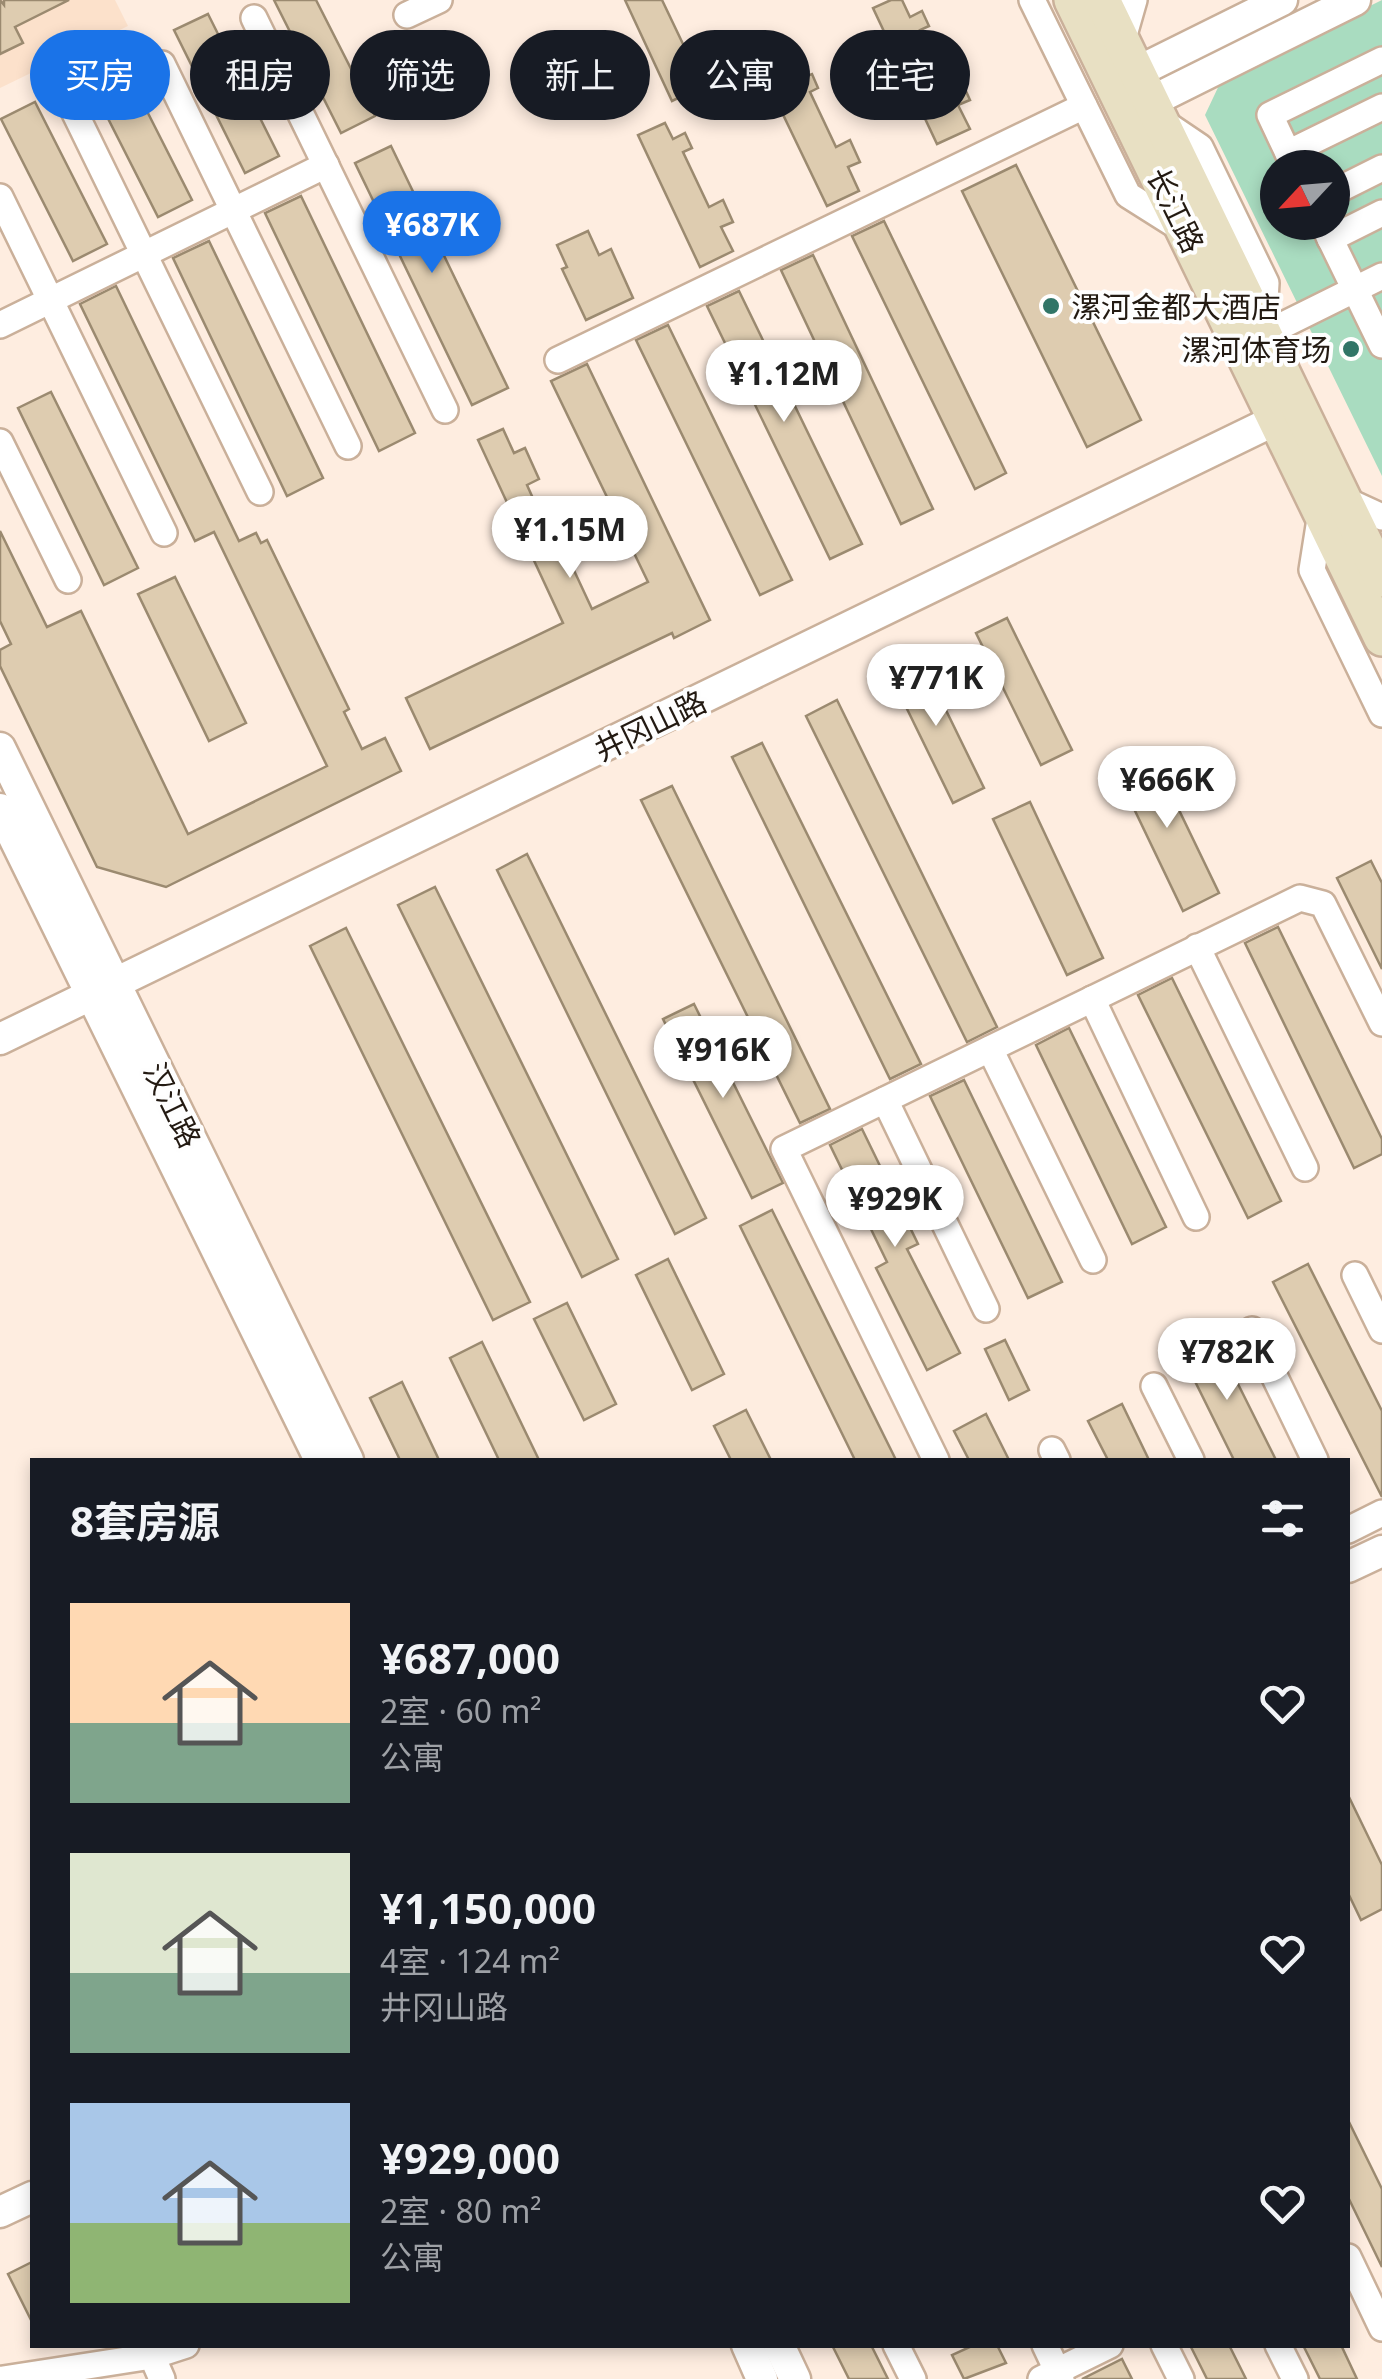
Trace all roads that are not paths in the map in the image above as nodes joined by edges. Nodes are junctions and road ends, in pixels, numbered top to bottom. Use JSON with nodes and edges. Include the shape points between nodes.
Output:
{"nodes":[{"id":1,"x":439,"y":0,"type":"edge"},
{"id":2,"x":1032,"y":0,"type":"edge"},
{"id":3,"x":1072,"y":0,"type":"edge"},
{"id":4,"x":1102,"y":0,"type":"edge"},
{"id":5,"x":1134,"y":0,"type":"edge"},
{"id":6,"x":1282,"y":0,"type":"edge"},
{"id":7,"x":1354,"y":0,"type":"edge"},
{"id":8,"x":407,"y":15,"type":"dead end"},
{"id":9,"x":254,"y":18,"type":"dead end"},
{"id":10,"x":1382,"y":60,"type":"edge"},
{"id":11,"x":170,"y":81,"type":"edge"},
{"id":12,"x":1138,"y":86,"type":"junction"},
{"id":13,"x":1084,"y":106,"type":"junction"},
{"id":14,"x":1382,"y":106,"type":"edge"},
{"id":15,"x":79,"y":120,"type":"edge"},
{"id":16,"x":1287,"y":150,"type":"edge"},
{"id":17,"x":1309,"y":150,"type":"edge"},
{"id":18,"x":326,"y":165,"type":"junction"},
{"id":19,"x":1382,"y":168,"type":"edge"},
{"id":20,"x":1350,"y":184,"type":"edge"},
{"id":21,"x":0,"y":196,"type":"edge"},
{"id":22,"x":233,"y":211,"type":"junction"},
{"id":23,"x":1382,"y":213,"type":"edge"},
{"id":24,"x":1350,"y":223,"type":"edge"},
{"id":25,"x":1186,"y":232,"type":"junction"},
{"id":26,"x":1330,"y":240,"type":"edge"},
{"id":27,"x":144,"y":254,"type":"junction"},
{"id":28,"x":1382,"y":276,"type":"edge"},
{"id":29,"x":1355,"y":290,"type":"junction"},
{"id":30,"x":50,"y":300,"type":"junction"},
{"id":31,"x":0,"y":325,"type":"edge"},
{"id":32,"x":1263,"y":335,"type":"junction"},
{"id":33,"x":1382,"y":343,"type":"edge"},
{"id":34,"x":558,"y":360,"type":"dead end"},
{"id":35,"x":445,"y":410,"type":"dead end"},
{"id":36,"x":1287,"y":415,"type":"junction"},
{"id":37,"x":0,"y":442,"type":"edge"},
{"id":38,"x":348,"y":446,"type":"dead end"},
{"id":39,"x":260,"y":492,"type":"dead end"},
{"id":40,"x":1332,"y":506,"type":"junction"},
{"id":41,"x":1382,"y":517,"type":"edge"},
{"id":42,"x":164,"y":534,"type":"dead end"},
{"id":43,"x":1382,"y":579,"type":"edge"},
{"id":44,"x":68,"y":580,"type":"dead end"},
{"id":45,"x":1382,"y":638,"type":"edge"},
{"id":46,"x":1382,"y":714,"type":"edge"},
{"id":47,"x":0,"y":748,"type":"edge"},
{"id":48,"x":0,"y":808,"type":"edge"},
{"id":49,"x":1197,"y":947,"type":"junction"},
{"id":50,"x":103,"y":991,"type":"junction"},
{"id":51,"x":1092,"y":999,"type":"junction"},
{"id":52,"x":1382,"y":1023,"type":"edge"},
{"id":53,"x":0,"y":1039,"type":"edge"},
{"id":54,"x":990,"y":1049,"type":"junction"},
{"id":55,"x":886,"y":1100,"type":"junction"},
{"id":56,"x":1304,"y":1168,"type":"dead end"},
{"id":57,"x":1196,"y":1217,"type":"dead end"},
{"id":58,"x":1094,"y":1260,"type":"dead end"},
{"id":59,"x":1355,"y":1275,"type":"dead end"},
{"id":60,"x":986,"y":1309,"type":"dead end"},
{"id":61,"x":1252,"y":1330,"type":"dead end"},
{"id":62,"x":1382,"y":1330,"type":"edge"},
{"id":63,"x":1154,"y":1386,"type":"dead end"},
{"id":64,"x":319,"y":1458,"type":"edge"},
{"id":65,"x":347,"y":1458,"type":"edge"},
{"id":66,"x":935,"y":1458,"type":"edge"},
{"id":67,"x":1190,"y":1458,"type":"edge"},
{"id":68,"x":1314,"y":1458,"type":"edge"},
{"id":69,"x":1382,"y":1514,"type":"edge"},
{"id":70,"x":1350,"y":1528,"type":"edge"},
{"id":71,"x":1382,"y":1550,"type":"edge"},
{"id":72,"x":1350,"y":1566,"type":"edge"},
{"id":73,"x":30,"y":2198,"type":"edge"},
{"id":74,"x":0,"y":2212,"type":"edge"},
{"id":75,"x":1350,"y":2262,"type":"edge"},
{"id":76,"x":1382,"y":2328,"type":"edge"},
{"id":77,"x":182,"y":2348,"type":"edge"},
{"id":78,"x":747,"y":2348,"type":"edge"},
{"id":79,"x":780,"y":2348,"type":"edge"},
{"id":80,"x":898,"y":2348,"type":"edge"},
{"id":81,"x":1046,"y":2348,"type":"edge"},
{"id":82,"x":1104,"y":2348,"type":"edge"},
{"id":83,"x":1166,"y":2348,"type":"edge"},
{"id":84,"x":1280,"y":2348,"type":"edge"},
{"id":85,"x":157,"y":2368,"type":"edge"},
{"id":86,"x":1053,"y":2376,"type":"edge"},
{"id":87,"x":3,"y":2379,"type":"edge"},
{"id":88,"x":762,"y":2379,"type":"edge"},
{"id":89,"x":795,"y":2379,"type":"edge"},
{"id":90,"x":913,"y":2379,"type":"edge"},
{"id":91,"x":1181,"y":2379,"type":"edge"},
{"id":92,"x":1295,"y":2379,"type":"edge"}],
"edges":[{"from":1,"to":8,"type":"street"},
{"from":2,"to":13,"type":"street"},
{"from":3,"to":12,"type":"main road","name":"长江路"},
{"from":4,"to":12,"type":"main road","name":"长江路"},
{"from":5,"to":12,"type":"street"},
{"from":6,"to":12,"type":"street"},
{"from":7,"to":12,"type":"street"},
{"from":9,"to":18,"type":"street"},
{"from":10,"to":16,"type":"street","via":[[1270,115]]},
{"from":11,"to":22,"type":"street"},
{"from":12,"to":25,"type":"main road","name":"长江路"},
{"from":12,"to":32,"type":"main road","name":"长江路"},
{"from":13,"to":25,"type":"street","via":[[1128,195]]},
{"from":13,"to":34,"type":"street"},
{"from":14,"to":17,"type":"street"},
{"from":15,"to":27,"type":"street"},
{"from":18,"to":22,"type":"street"},
{"from":18,"to":35,"type":"street"},
{"from":19,"to":20,"type":"street"},
{"from":21,"to":30,"type":"street"},
{"from":22,"to":27,"type":"street"},
{"from":22,"to":38,"type":"street"},
{"from":23,"to":24,"type":"street"},
{"from":25,"to":36,"type":"main road","name":"长江路"},
{"from":26,"to":29,"type":"street"},
{"from":27,"to":30,"type":"street"},
{"from":27,"to":39,"type":"street"},
{"from":28,"to":29,"type":"street"},
{"from":29,"to":32,"type":"street"},
{"from":29,"to":33,"type":"street"},
{"from":30,"to":31,"type":"street"},
{"from":30,"to":42,"type":"street"},
{"from":32,"to":36,"type":"main road","name":"长江路"},
{"from":36,"to":40,"type":"main road","name":"长江路"},
{"from":36,"to":50,"type":"street","name":"井冈山路"},
{"from":37,"to":44,"type":"street"},
{"from":40,"to":41,"type":"street"},
{"from":40,"to":43,"type":"main road","name":"长江路"},
{"from":40,"to":45,"type":"main road","name":"长江路"},
{"from":40,"to":46,"type":"street","via":[[1312,570]]},
{"from":47,"to":50,"type":"street","name":"汉江路"},
{"from":48,"to":50,"type":"street","name":"汉江路"},
{"from":49,"to":51,"type":"street"},
{"from":49,"to":52,"type":"street","via":[[1300,898],[1323,904]]},
{"from":49,"to":56,"type":"street"},
{"from":50,"to":53,"type":"street","name":"井冈山路"},
{"from":50,"to":64,"type":"street","name":"汉江路"},
{"from":50,"to":65,"type":"street","name":"汉江路"},
{"from":51,"to":54,"type":"street"},
{"from":51,"to":57,"type":"street"},
{"from":54,"to":55,"type":"street"},
{"from":54,"to":58,"type":"street"},
{"from":55,"to":60,"type":"street"},
{"from":55,"to":66,"type":"street","via":[[784,1148]]},
{"from":59,"to":62,"type":"street"},
{"from":61,"to":68,"type":"street"},
{"from":63,"to":67,"type":"street"},
{"from":69,"to":70,"type":"street"},
{"from":71,"to":72,"type":"street"},
{"from":73,"to":74,"type":"street"},
{"from":75,"to":76,"type":"street"},
{"from":77,"to":85,"type":"street"},
{"from":78,"to":88,"type":"street"},
{"from":79,"to":89,"type":"street"},
{"from":80,"to":90,"type":"street"},
{"from":81,"to":86,"type":"street"},
{"from":82,"to":86,"type":"street"},
{"from":83,"to":91,"type":"street"},
{"from":84,"to":92,"type":"street"},
{"from":85,"to":87,"type":"street"}]}
